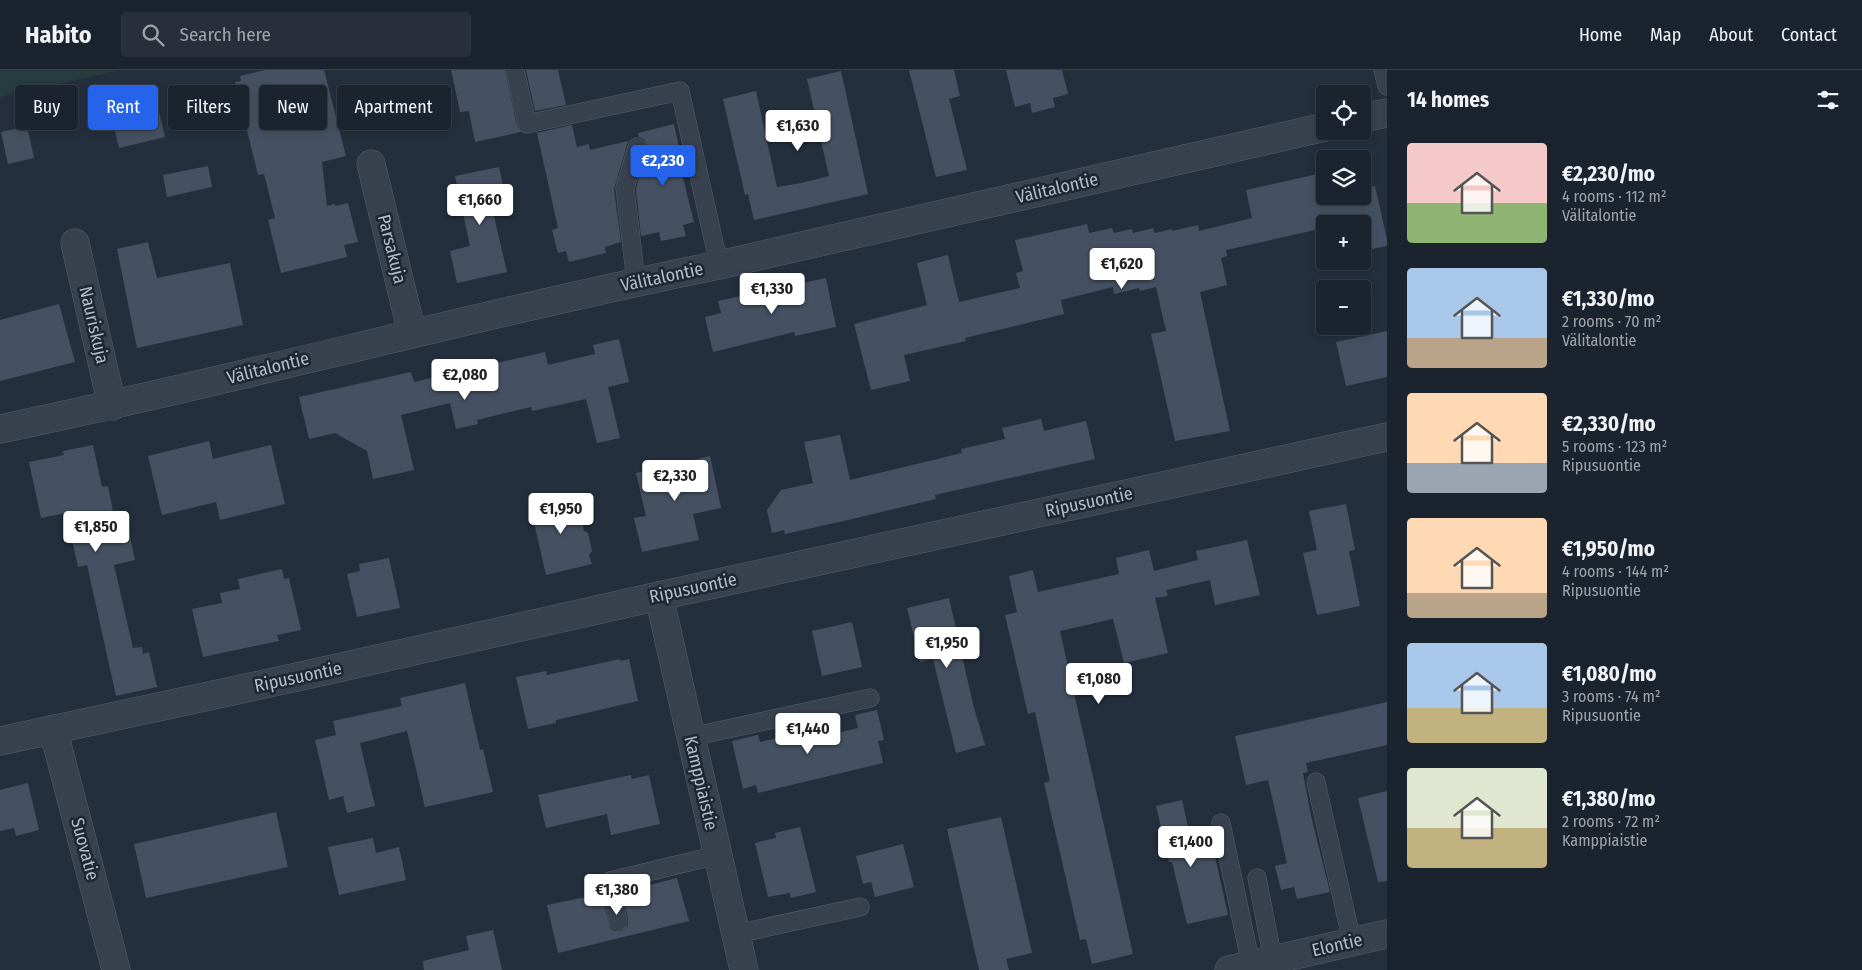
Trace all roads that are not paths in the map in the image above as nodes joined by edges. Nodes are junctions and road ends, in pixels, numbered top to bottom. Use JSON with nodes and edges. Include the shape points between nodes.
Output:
{"nodes":[{"id":1,"x":515,"y":70,"type":"edge"},
{"id":2,"x":1383,"y":70,"type":"edge"},
{"id":3,"x":1387,"y":86,"type":"edge"},
{"id":4,"x":1387,"y":112,"type":"edge"},
{"id":5,"x":1371,"y":116,"type":"edge"},
{"id":6,"x":1316,"y":129,"type":"edge"},
{"id":7,"x":637,"y":147,"type":"dead end"},
{"id":8,"x":371,"y":164,"type":"dead end"},
{"id":9,"x":75,"y":243,"type":"dead end"},
{"id":10,"x":719,"y":265,"type":"junction"},
{"id":11,"x":636,"y":282,"type":"junction"},
{"id":12,"x":412,"y":333,"type":"junction"},
{"id":13,"x":112,"y":406,"type":"junction"},
{"id":14,"x":0,"y":429,"type":"edge"},
{"id":15,"x":1387,"y":437,"type":"edge"},
{"id":16,"x":659,"y":596,"type":"junction"},
{"id":17,"x":870,"y":698,"type":"dead end"},
{"id":18,"x":53,"y":729,"type":"junction"},
{"id":19,"x":691,"y":737,"type":"junction"},
{"id":20,"x":0,"y":740,"type":"edge"},
{"id":21,"x":1316,"y":782,"type":"dead end"},
{"id":22,"x":1221,"y":823,"type":"dead end"},
{"id":23,"x":718,"y":855,"type":"junction"},
{"id":24,"x":1257,"y":878,"type":"dead end"},
{"id":25,"x":860,"y":907,"type":"dead end"},
{"id":26,"x":618,"y":921,"type":"dead end"},
{"id":27,"x":736,"y":934,"type":"junction"},
{"id":28,"x":1387,"y":934,"type":"edge"},
{"id":29,"x":1352,"y":942,"type":"junction"},
{"id":30,"x":1251,"y":965,"type":"edge"},
{"id":31,"x":116,"y":970,"type":"edge"},
{"id":32,"x":744,"y":970,"type":"edge"}],
"edges":[{"from":1,"to":10,"type":"lane","via":[[527,124],[680,91]]},
{"from":2,"to":3,"type":"lane"},
{"from":4,"to":5,"type":"street"},
{"from":6,"to":10,"type":"street","name":"Välitalontie"},
{"from":7,"to":11,"type":"lane","via":[[625,188]]},
{"from":8,"to":12,"type":"street","name":"Parsakuja"},
{"from":9,"to":13,"type":"street","name":"Nauriskuja"},
{"from":10,"to":11,"type":"street","name":"Välitalontie"},
{"from":11,"to":12,"type":"street","name":"Välitalontie"},
{"from":12,"to":13,"type":"street","name":"Välitalontie"},
{"from":13,"to":14,"type":"street","name":"Välitalontie"},
{"from":15,"to":16,"type":"street","name":"Ripusuontie"},
{"from":16,"to":18,"type":"street","name":"Ripusuontie"},
{"from":16,"to":19,"type":"street","name":"Kamppiaistie"},
{"from":17,"to":19,"type":"lane"},
{"from":18,"to":20,"type":"street","name":"Ripusuontie"},
{"from":18,"to":31,"type":"street","name":"Suovatie"},
{"from":19,"to":23,"type":"street","name":"Kamppiaistie"},
{"from":21,"to":29,"type":"lane"},
{"from":22,"to":30,"type":"lane"},
{"from":23,"to":26,"type":"lane","via":[[610,881]]},
{"from":23,"to":27,"type":"street","name":"Kamppiaistie"},
{"from":24,"to":30,"type":"lane"},
{"from":25,"to":27,"type":"lane"},
{"from":27,"to":32,"type":"street","name":"Kamppiaistie"},
{"from":28,"to":29,"type":"street","name":"Elontie"},
{"from":29,"to":30,"type":"street","name":"Elontie"}]}
